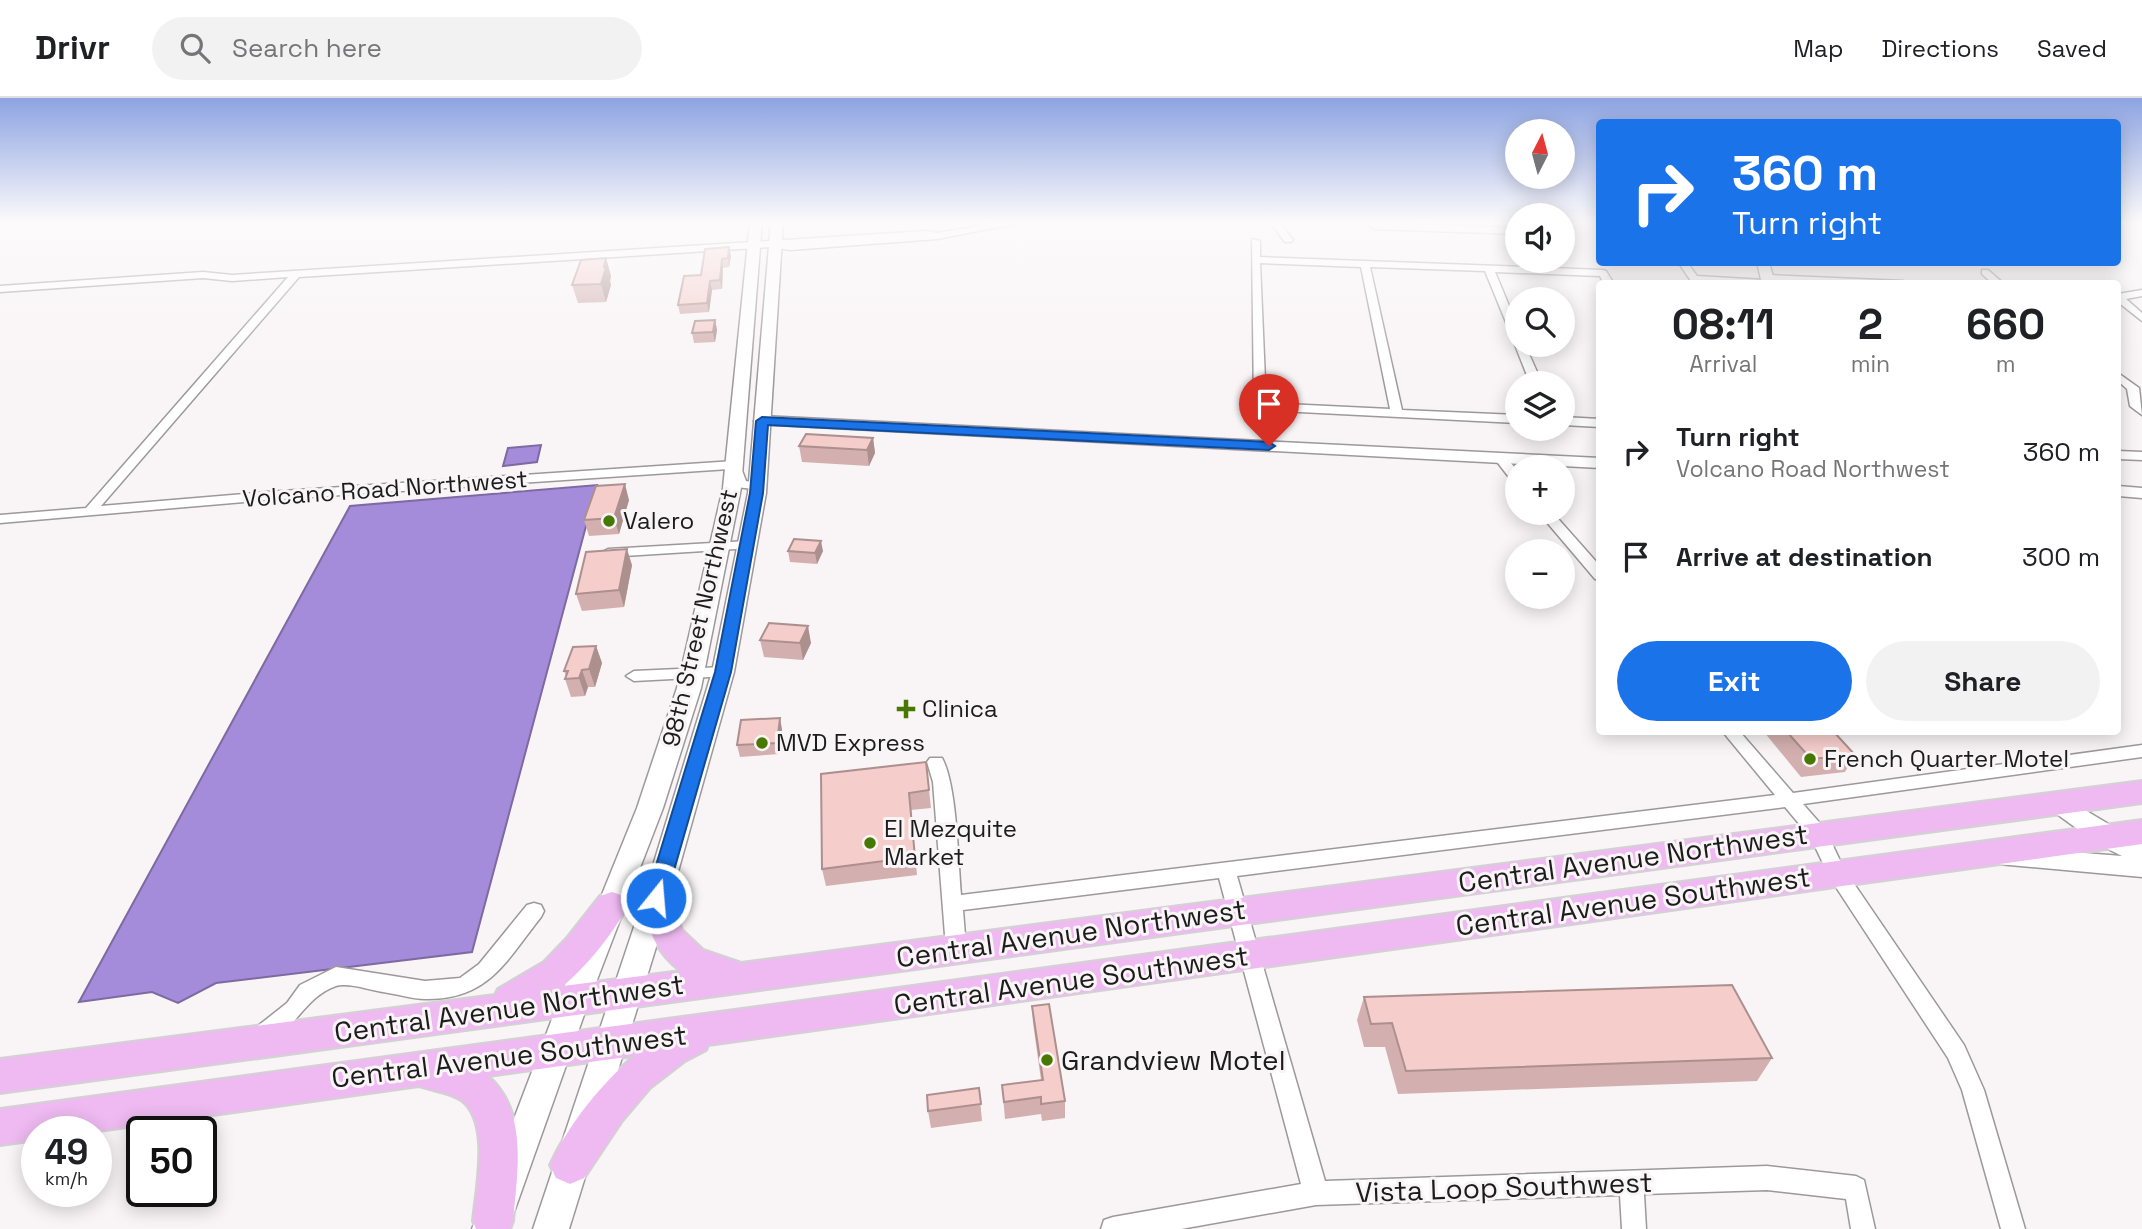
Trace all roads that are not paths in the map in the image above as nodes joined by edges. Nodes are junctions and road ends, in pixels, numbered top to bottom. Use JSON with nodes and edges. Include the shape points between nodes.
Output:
{"nodes":[{"id":1,"x":284,"y":275,"type":"edge"},
{"id":2,"x":295,"y":275,"type":"edge"},
{"id":3,"x":751,"y":275,"type":"edge"},
{"id":4,"x":772,"y":275,"type":"edge"},
{"id":5,"x":1256,"y":275,"type":"edge"},
{"id":6,"x":1367,"y":275,"type":"edge"},
{"id":7,"x":1491,"y":275,"type":"edge"},
{"id":8,"x":0,"y":289,"type":"edge"},
{"id":9,"x":2142,"y":293,"type":"edge"},
{"id":10,"x":2121,"y":296,"type":"edge"},
{"id":11,"x":2121,"y":301,"type":"edge"},
{"id":12,"x":1505,"y":308,"type":"edge"},
{"id":13,"x":2142,"y":318,"type":"edge"},
{"id":14,"x":2121,"y":378,"type":"edge"},
{"id":15,"x":740,"y":383,"type":"junction"},
{"id":16,"x":2142,"y":411,"type":"edge"},
{"id":17,"x":1397,"y":413,"type":"junction"},
{"id":18,"x":1505,"y":418,"type":"edge"},
{"id":19,"x":762,"y":421,"type":"junction"},
{"id":20,"x":1575,"y":422,"type":"edge"},
{"id":21,"x":1596,"y":423,"type":"edge"},
{"id":22,"x":2121,"y":455,"type":"edge"},
{"id":23,"x":2142,"y":456,"type":"edge"},
{"id":24,"x":1500,"y":458,"type":"junction"},
{"id":25,"x":1596,"y":463,"type":"edge"},
{"id":26,"x":1505,"y":464,"type":"edge"},
{"id":27,"x":659,"y":470,"type":"junction"},
{"id":28,"x":744,"y":479,"type":"junction"},
{"id":29,"x":656,"y":486,"type":"dead end"},
{"id":30,"x":2121,"y":490,"type":"edge"},
{"id":31,"x":2142,"y":493,"type":"edge"},
{"id":32,"x":90,"y":511,"type":"junction"},
{"id":33,"x":0,"y":519,"type":"edge"},
{"id":34,"x":1556,"y":525,"type":"edge"},
{"id":35,"x":747,"y":545,"type":"junction"},
{"id":36,"x":719,"y":547,"type":"junction"},
{"id":37,"x":599,"y":554,"type":"edge"},
{"id":38,"x":1596,"y":571,"type":"edge"},
{"id":39,"x":693,"y":672,"type":"junction"},
{"id":40,"x":723,"y":672,"type":"junction"},
{"id":41,"x":634,"y":676,"type":"dead end"},
{"id":42,"x":1734,"y":735,"type":"edge"},
{"id":43,"x":2142,"y":751,"type":"edge"},
{"id":44,"x":936,"y":762,"type":"dead end"},
{"id":45,"x":2142,"y":792,"type":"edge"},
{"id":46,"x":1788,"y":800,"type":"junction"},
{"id":47,"x":2057,"y":803,"type":"junction"},
{"id":48,"x":2142,"y":832,"type":"edge"},
{"id":49,"x":1818,"y":834,"type":"junction"},
{"id":50,"x":2107,"y":837,"type":"junction"},
{"id":51,"x":1977,"y":855,"type":"junction"},
{"id":52,"x":2142,"y":855,"type":"edge"},
{"id":53,"x":2142,"y":867,"type":"edge"},
{"id":54,"x":1226,"y":869,"type":"junction"},
{"id":55,"x":1837,"y":873,"type":"junction"},
{"id":56,"x":656,"y":898,"type":"junction"},
{"id":57,"x":951,"y":904,"type":"junction"},
{"id":58,"x":612,"y":905,"type":"junction"},
{"id":59,"x":534,"y":911,"type":"dead end"},
{"id":60,"x":1239,"y":911,"type":"junction"},
{"id":61,"x":956,"y":948,"type":"junction"},
{"id":62,"x":1251,"y":954,"type":"junction"},
{"id":63,"x":739,"y":977,"type":"junction"},
{"id":64,"x":625,"y":992,"type":"junction"},
{"id":65,"x":575,"y":998,"type":"junction"},
{"id":66,"x":484,"y":1011,"type":"junction"},
{"id":67,"x":714,"y":1030,"type":"junction"},
{"id":68,"x":255,"y":1042,"type":"junction"},
{"id":69,"x":609,"y":1043,"type":"junction"},
{"id":70,"x":558,"y":1051,"type":"junction"},
{"id":71,"x":410,"y":1069,"type":"junction"},
{"id":72,"x":0,"y":1076,"type":"edge"},
{"id":73,"x":0,"y":1127,"type":"edge"},
{"id":74,"x":570,"y":1165,"type":"junction"},
{"id":75,"x":1632,"y":1183,"type":"junction"},
{"id":76,"x":1316,"y":1193,"type":"junction"},
{"id":77,"x":492,"y":1225,"type":"edge"},
{"id":78,"x":1167,"y":1225,"type":"edge"},
{"id":79,"x":551,"y":1229,"type":"edge"},
{"id":80,"x":1113,"y":1229,"type":"edge"},
{"id":81,"x":1634,"y":1229,"type":"edge"},
{"id":82,"x":1863,"y":1229,"type":"edge"},
{"id":83,"x":2012,"y":1229,"type":"edge"}],
"edges":[{"from":1,"to":8,"type":"street","via":[[203,275]]},
{"from":2,"to":32,"type":"street"},
{"from":3,"to":15,"type":"main road","name":"98th Street Northwest"},
{"from":4,"to":19,"type":"main road","name":"98th Street Northwest"},
{"from":5,"to":17,"type":"street","via":[[1259,406]]},
{"from":6,"to":17,"type":"street"},
{"from":7,"to":12,"type":"street"},
{"from":9,"to":10,"type":"street"},
{"from":11,"to":13,"type":"street"},
{"from":14,"to":16,"type":"street","via":[[2133,388],[2136,406]]},
{"from":15,"to":19,"type":"main road","via":[[749,391],[749,420]]},
{"from":15,"to":28,"type":"main road","name":"98th Street Northwest","via":[[737,440]]},
{"from":17,"to":18,"type":"street"},
{"from":19,"to":24,"type":"street"},
{"from":19,"to":28,"type":"main road","name":"98th Street Northwest"},
{"from":20,"to":21,"type":"street"},
{"from":22,"to":23,"type":"street"},
{"from":24,"to":25,"type":"street"},
{"from":24,"to":26,"type":"street"},
{"from":27,"to":28,"type":"street","name":"Volcano Road Northwest"},
{"from":27,"to":29,"type":"street"},
{"from":27,"to":32,"type":"street","name":"Volcano Road Northwest"},
{"from":28,"to":35,"type":"main road","name":"98th Street Northwest"},
{"from":28,"to":36,"type":"main road","name":"98th Street Northwest"},
{"from":30,"to":31,"type":"street"},
{"from":32,"to":33,"type":"street","name":"Volcano Road Northwest"},
{"from":34,"to":38,"type":"street"},
{"from":35,"to":36,"type":"street"},
{"from":35,"to":40,"type":"main road","name":"98th Street Northwest"},
{"from":36,"to":37,"type":"street"},
{"from":36,"to":39,"type":"main road","name":"98th Street Northwest"},
{"from":39,"to":40,"type":"street"},
{"from":39,"to":41,"type":"street"},
{"from":39,"to":58,"type":"main road","name":"98th Street Northwest","via":[[680,723]]},
{"from":40,"to":56,"type":"main road","name":"98th Street Northwest"},
{"from":42,"to":46,"type":"street"},
{"from":43,"to":46,"type":"street","name":"Central Avenue Northwest"},
{"from":44,"to":57,"type":"street","via":[[942,782]]},
{"from":45,"to":47,"type":"main road","name":"Central Avenue Northwest"},
{"from":46,"to":49,"type":"street"},
{"from":46,"to":54,"type":"street","name":"Central Avenue Northwest"},
{"from":47,"to":49,"type":"main road","name":"Central Avenue Northwest"},
{"from":47,"to":50,"type":"street"},
{"from":48,"to":50,"type":"main road","name":"Central Avenue Southwest"},
{"from":49,"to":55,"type":"street"},
{"from":49,"to":60,"type":"main road","name":"Central Avenue Northwest"},
{"from":50,"to":51,"type":"main road","name":"Central Avenue Southwest"},
{"from":50,"to":52,"type":"street"},
{"from":51,"to":53,"type":"street"},
{"from":51,"to":55,"type":"main road","name":"Central Avenue Southwest"},
{"from":54,"to":57,"type":"street","name":"Central Avenue Northwest"},
{"from":54,"to":60,"type":"street"},
{"from":55,"to":62,"type":"main road","name":"Central Avenue Southwest"},
{"from":55,"to":83,"type":"street","via":[[1956,1052],[1973,1090]]},
{"from":56,"to":63,"type":"main road","via":[[668,937],[691,960]]},
{"from":56,"to":64,"type":"main road","name":"98th Street Northwest"},
{"from":57,"to":61,"type":"street"},
{"from":58,"to":65,"type":"main road","name":"98th Street Northwest"},
{"from":58,"to":66,"type":"main road","via":[[550,979]]},
{"from":59,"to":68,"type":"street","via":[[486,970],[464,986],[425,990],[336,976],[307,991],[294,1009]]},
{"from":60,"to":61,"type":"main road","name":"Central Avenue Northwest"},
{"from":60,"to":62,"type":"street"},
{"from":61,"to":63,"type":"main road","name":"Central Avenue Northwest"},
{"from":62,"to":67,"type":"main road","name":"Central Avenue Southwest"},
{"from":62,"to":76,"type":"street"},
{"from":63,"to":64,"type":"main road","name":"Central Avenue Northwest"},
{"from":64,"to":65,"type":"main road","name":"Central Avenue Northwest"},
{"from":64,"to":69,"type":"main road"},
{"from":65,"to":66,"type":"main road","name":"Central Avenue Northwest"},
{"from":65,"to":70,"type":"main road","name":"98th Street Northwest"},
{"from":66,"to":68,"type":"main road","name":"Central Avenue Northwest"},
{"from":67,"to":69,"type":"main road","name":"Central Avenue Southwest"},
{"from":67,"to":74,"type":"main road","via":[[673,1048],[630,1080]]},
{"from":68,"to":72,"type":"main road","name":"Central Avenue Northwest"},
{"from":69,"to":70,"type":"main road","name":"Central Avenue Southwest"},
{"from":69,"to":74,"type":"main road"},
{"from":70,"to":71,"type":"main road","name":"Central Avenue Southwest"},
{"from":70,"to":77,"type":"main road"},
{"from":71,"to":73,"type":"main road","name":"Central Avenue Southwest"},
{"from":71,"to":77,"type":"main road","via":[[474,1088],[491,1105],[497,1141]]},
{"from":74,"to":79,"type":"main road"},
{"from":75,"to":76,"type":"street","name":"Vista Loop Southwest"},
{"from":75,"to":81,"type":"street"},
{"from":75,"to":82,"type":"street","name":"Vista Loop Southwest","via":[[1767,1178],[1856,1188]]},
{"from":76,"to":78,"type":"street","name":"Vista Loop Southwest"},
{"from":78,"to":80,"type":"street","name":"Vista Loop Southwest"}]}
